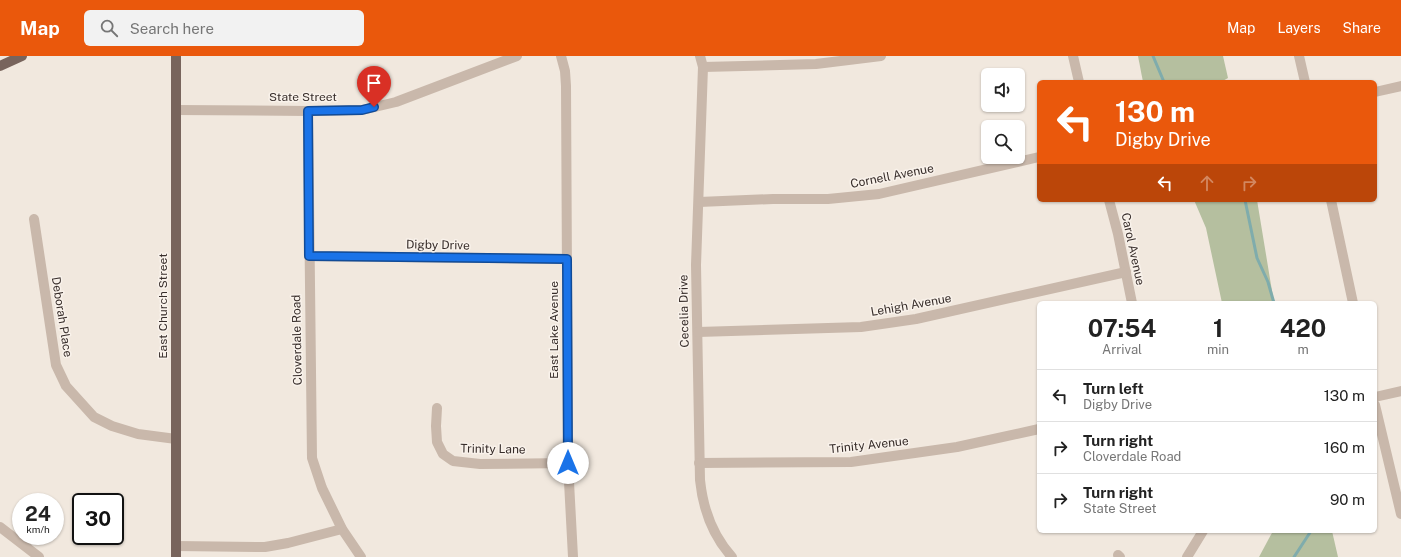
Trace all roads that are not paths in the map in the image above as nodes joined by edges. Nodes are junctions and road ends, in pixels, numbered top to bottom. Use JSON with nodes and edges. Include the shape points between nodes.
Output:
{"nodes":[{"id":1,"x":22,"y":56,"type":"edge"},
{"id":2,"x":176,"y":56,"type":"edge"},
{"id":3,"x":517,"y":56,"type":"edge"},
{"id":4,"x":561,"y":56,"type":"edge"},
{"id":5,"x":700,"y":56,"type":"edge"},
{"id":6,"x":881,"y":56,"type":"edge"},
{"id":7,"x":1073,"y":56,"type":"edge"},
{"id":8,"x":1299,"y":56,"type":"edge"},
{"id":9,"x":0,"y":66,"type":"edge"},
{"id":10,"x":703,"y":67,"type":"junction"},
{"id":11,"x":1079,"y":80,"type":"edge"},
{"id":12,"x":1305,"y":80,"type":"edge"},
{"id":13,"x":1401,"y":86,"type":"edge"},
{"id":14,"x":1377,"y":92,"type":"edge"},
{"id":15,"x":176,"y":110,"type":"junction"},
{"id":16,"x":308,"y":111,"type":"junction"},
{"id":17,"x":1037,"y":158,"type":"edge"},
{"id":18,"x":699,"y":202,"type":"junction"},
{"id":19,"x":1109,"y":202,"type":"edge"},
{"id":20,"x":1331,"y":202,"type":"edge"},
{"id":21,"x":34,"y":219,"type":"dead end"},
{"id":22,"x":309,"y":256,"type":"junction"},
{"id":23,"x":567,"y":259,"type":"junction"},
{"id":24,"x":1126,"y":272,"type":"junction"},
{"id":25,"x":1132,"y":301,"type":"edge"},
{"id":26,"x":1353,"y":301,"type":"edge"},
{"id":27,"x":698,"y":332,"type":"junction"},
{"id":28,"x":1401,"y":391,"type":"edge"},
{"id":29,"x":1377,"y":397,"type":"edge"},
{"id":30,"x":437,"y":408,"type":"dead end"},
{"id":31,"x":1377,"y":413,"type":"edge"},
{"id":32,"x":1037,"y":429,"type":"edge"},
{"id":33,"x":176,"y":439,"type":"junction"},
{"id":34,"x":568,"y":463,"type":"junction"},
{"id":35,"x":699,"y":463,"type":"junction"},
{"id":36,"x":1401,"y":514,"type":"edge"},
{"id":37,"x":0,"y":527,"type":"edge"},
{"id":38,"x":342,"y":529,"type":"junction"},
{"id":39,"x":1202,"y":533,"type":"edge"},
{"id":40,"x":176,"y":546,"type":"junction"},
{"id":41,"x":729,"y":556,"type":"edge"},
{"id":42,"x":39,"y":557,"type":"edge"},
{"id":43,"x":176,"y":557,"type":"edge"},
{"id":44,"x":361,"y":557,"type":"edge"},
{"id":45,"x":573,"y":557,"type":"edge"},
{"id":46,"x":1188,"y":557,"type":"edge"}],
"edges":[{"from":1,"to":9,"type":"main road"},
{"from":2,"to":15,"type":"main road","name":"East Church Street"},
{"from":3,"to":16,"type":"street","name":"State Street","via":[[396,102],[362,110]]},
{"from":4,"to":23,"type":"street","name":"East Lake Avenue","via":[[566,86]]},
{"from":5,"to":10,"type":"street","name":"Cecelia Drive"},
{"from":6,"to":10,"type":"street","via":[[816,64]]},
{"from":7,"to":11,"type":"street"},
{"from":8,"to":12,"type":"street"},
{"from":10,"to":18,"type":"street","name":"Cecelia Drive"},
{"from":13,"to":14,"type":"street"},
{"from":15,"to":16,"type":"street","name":"State Street"},
{"from":15,"to":33,"type":"main road","name":"East Church Street"},
{"from":16,"to":22,"type":"street","name":"Cloverdale Road"},
{"from":17,"to":18,"type":"street","name":"Cornell Avenue","via":[[879,194],[828,199]]},
{"from":18,"to":27,"type":"street","name":"Cecelia Drive","via":[[696,265]]},
{"from":19,"to":24,"type":"street","name":"Carol Avenue"},
{"from":20,"to":26,"type":"street"},
{"from":21,"to":33,"type":"street","name":"Deborah Place","via":[[56,365],[66,386],[94,417],[112,426],[138,434]]},
{"from":22,"to":23,"type":"street","name":"Digby Drive"},
{"from":22,"to":38,"type":"street","name":"Cloverdale Road","via":[[312,458],[322,488]]},
{"from":23,"to":34,"type":"street","name":"East Lake Avenue"},
{"from":24,"to":25,"type":"street","name":"Carol Avenue"},
{"from":24,"to":27,"type":"street","name":"Lehigh Avenue","via":[[916,319],[861,327]]},
{"from":27,"to":35,"type":"street","name":"Cecelia Drive"},
{"from":28,"to":29,"type":"street"},
{"from":30,"to":34,"type":"street","name":"Trinity Lane","via":[[437,442],[443,454],[453,461],[480,464]]},
{"from":31,"to":36,"type":"street"},
{"from":32,"to":35,"type":"street","name":"Trinity Avenue","via":[[957,447],[851,462]]},
{"from":33,"to":40,"type":"main road","name":"East Church Street"},
{"from":34,"to":45,"type":"street","name":"East Lake Avenue"},
{"from":35,"to":41,"type":"street","name":"Cecelia Drive","via":[[702,496],[707,515]]},
{"from":37,"to":42,"type":"street"},
{"from":38,"to":40,"type":"street","via":[[288,543],[265,546]]},
{"from":38,"to":44,"type":"street","name":"Cloverdale Road"},
{"from":39,"to":46,"type":"street"},
{"from":40,"to":43,"type":"main road","name":"East Church Street"}]}
